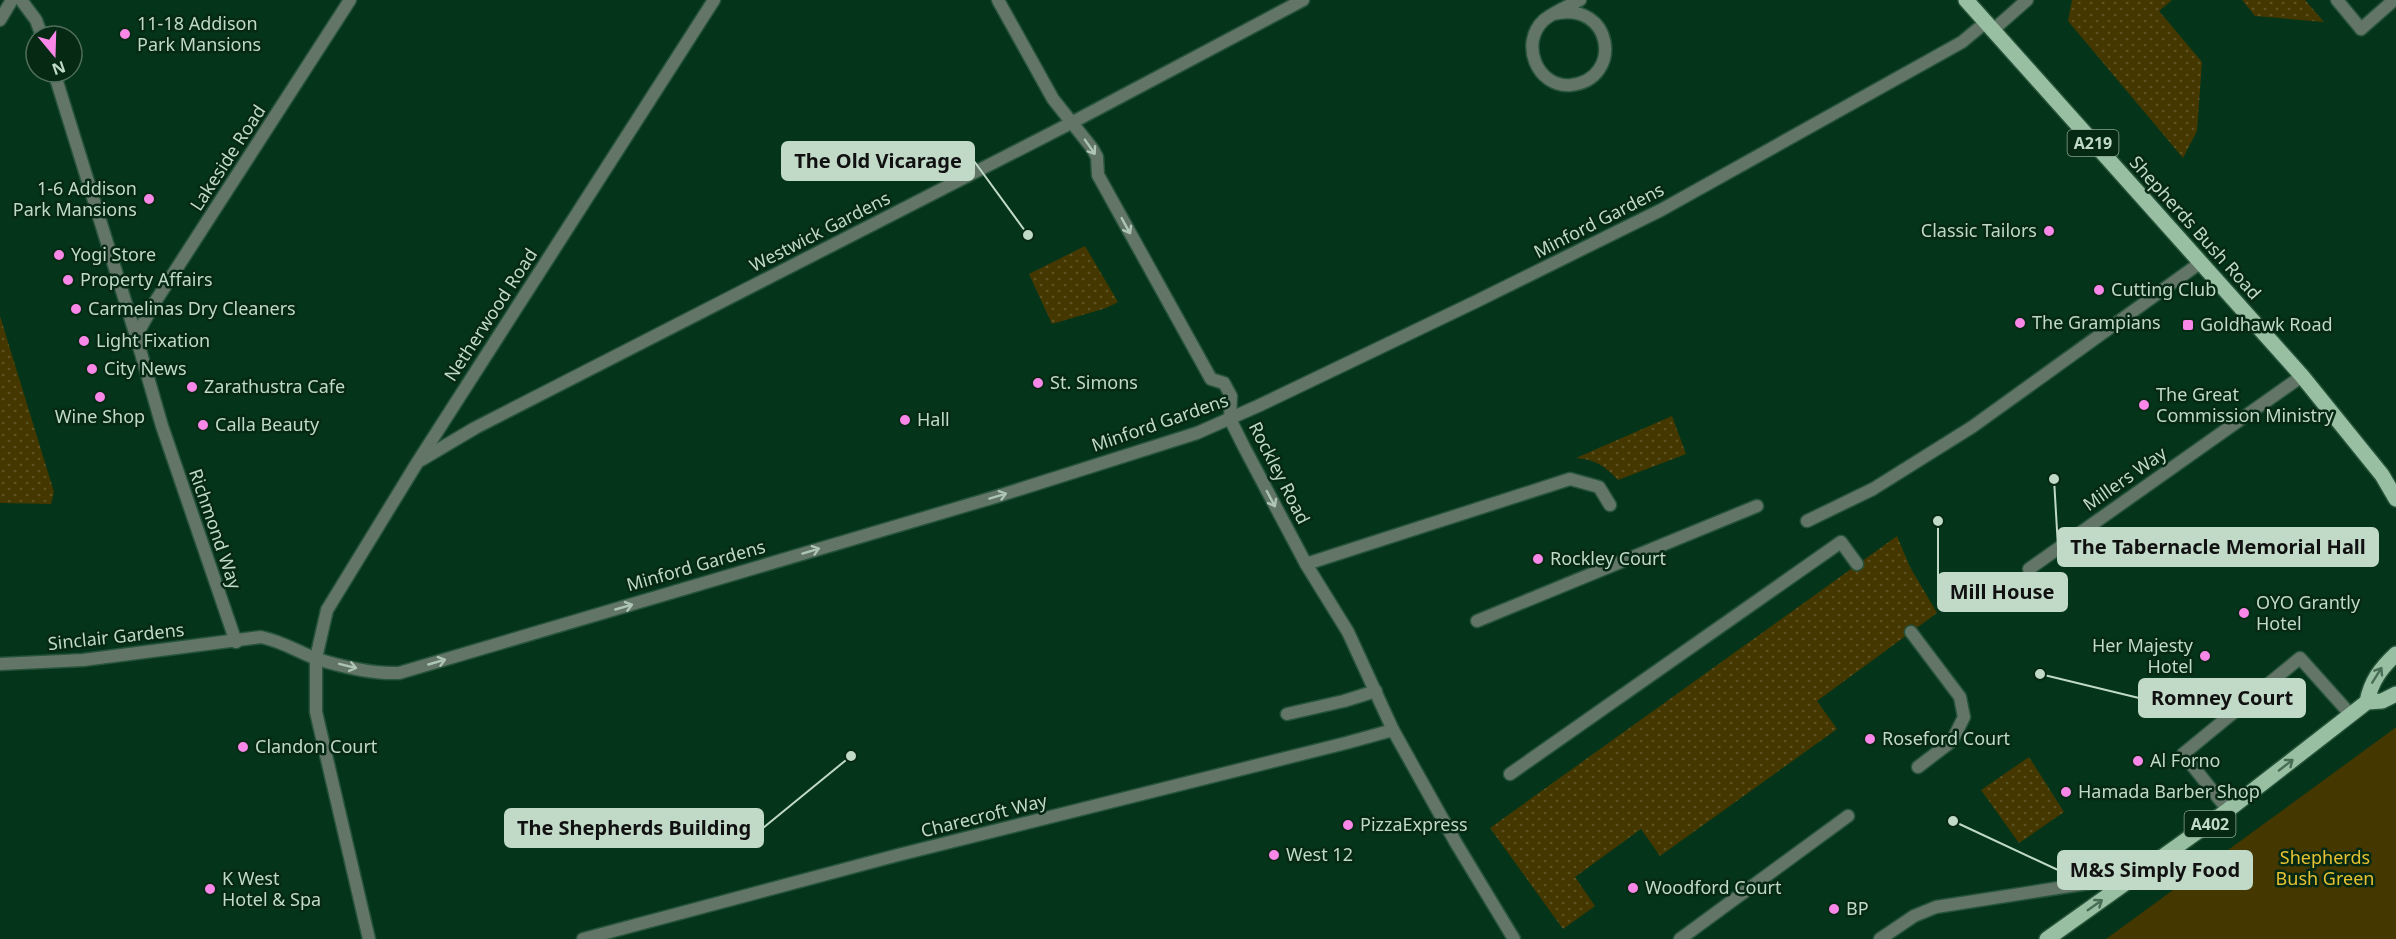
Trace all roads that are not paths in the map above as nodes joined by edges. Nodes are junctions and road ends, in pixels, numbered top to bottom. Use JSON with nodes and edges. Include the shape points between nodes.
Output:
{"nodes":[{"id":1,"x":12,"y":0,"type":"edge"},
{"id":2,"x":21,"y":0,"type":"edge"},
{"id":3,"x":350,"y":0,"type":"edge"},
{"id":4,"x":714,"y":0,"type":"edge"},
{"id":5,"x":998,"y":0,"type":"edge"},
{"id":6,"x":1303,"y":0,"type":"edge"},
{"id":7,"x":1580,"y":0,"type":"edge"},
{"id":8,"x":1966,"y":0,"type":"edge"},
{"id":9,"x":2027,"y":0,"type":"edge"},
{"id":10,"x":2337,"y":0,"type":"edge"},
{"id":11,"x":2394,"y":0,"type":"edge"},
{"id":12,"x":1554,"y":14,"type":"junction"},
{"id":13,"x":0,"y":20,"type":"edge"},
{"id":14,"x":38,"y":24,"type":"edge"},
{"id":15,"x":1989,"y":26,"type":"junction"},
{"id":16,"x":58,"y":84,"type":"edge"},
{"id":17,"x":1071,"y":123,"type":"junction"},
{"id":18,"x":2200,"y":263,"type":"junction"},
{"id":19,"x":136,"y":336,"type":"junction"},
{"id":20,"x":2302,"y":376,"type":"junction"},
{"id":21,"x":1230,"y":419,"type":"junction"},
{"id":22,"x":417,"y":463,"type":"junction"},
{"id":23,"x":2389,"y":477,"type":"edge"},
{"id":24,"x":2396,"y":500,"type":"edge"},
{"id":25,"x":1610,"y":505,"type":"dead end"},
{"id":26,"x":1757,"y":506,"type":"dead end"},
{"id":27,"x":1807,"y":521,"type":"dead end"},
{"id":28,"x":1306,"y":564,"type":"junction"},
{"id":29,"x":1857,"y":564,"type":"dead end"},
{"id":30,"x":2029,"y":570,"type":"dead end"},
{"id":31,"x":1477,"y":621,"type":"dead end"},
{"id":32,"x":1911,"y":632,"type":"dead end"},
{"id":33,"x":236,"y":642,"type":"junction"},
{"id":34,"x":2396,"y":654,"type":"edge"},
{"id":35,"x":316,"y":658,"type":"junction"},
{"id":36,"x":0,"y":664,"type":"edge"},
{"id":37,"x":1376,"y":691,"type":"junction"},
{"id":38,"x":2396,"y":694,"type":"edge"},
{"id":39,"x":2367,"y":702,"type":"junction"},
{"id":40,"x":1287,"y":714,"type":"dead end"},
{"id":41,"x":2351,"y":715,"type":"junction"},
{"id":42,"x":1393,"y":729,"type":"junction"},
{"id":43,"x":1918,"y":767,"type":"dead end"},
{"id":44,"x":1510,"y":774,"type":"dead end"},
{"id":45,"x":2228,"y":810,"type":"junction"},
{"id":46,"x":1848,"y":816,"type":"dead end"},
{"id":47,"x":2136,"y":876,"type":"junction"},
{"id":48,"x":369,"y":939,"type":"edge"},
{"id":49,"x":583,"y":939,"type":"edge"},
{"id":50,"x":1514,"y":939,"type":"edge"},
{"id":51,"x":1680,"y":939,"type":"edge"},
{"id":52,"x":1880,"y":939,"type":"edge"},
{"id":53,"x":2047,"y":939,"type":"edge"}],
"edges":[{"from":1,"to":13,"type":"street"},
{"from":2,"to":14,"type":"street"},
{"from":3,"to":19,"type":"street","name":"Lakeside Road"},
{"from":4,"to":22,"type":"street","name":"Netherwood Road"},
{"from":5,"to":17,"type":"street","name":"Rockley Road","via":[[1053,99]]},
{"from":6,"to":17,"type":"street","name":"Westwick Gardens"},
{"from":7,"to":12,"type":"street"},
{"from":8,"to":15,"type":"main road","name":"Shepherds Bush Road","number":"A219"},
{"from":9,"to":15,"type":"street","name":"Minford Gardens"},
{"from":10,"to":11,"type":"street","via":[[2361,29]]},
{"from":12,"to":12,"type":"street","via":[[1578,12],[1598,24],[1604,35],[1602,63],[1592,77],[1581,83],[1556,83],[1537,67],[1532,55],[1534,36]]},
{"from":15,"to":18,"type":"main road","name":"Shepherds Bush Road","number":"A219"},
{"from":15,"to":21,"type":"street","name":"Minford Gardens","via":[[1661,210]]},
{"from":16,"to":19,"type":"street","name":"Richmond Way"},
{"from":17,"to":21,"type":"street","name":"Rockley Road","one_way":true,"via":[[1092,148],[1098,175],[1211,379],[1224,383],[1232,396]]},
{"from":17,"to":22,"type":"street","name":"Westwick Gardens","via":[[475,428]]},
{"from":18,"to":20,"type":"main road","name":"Shepherds Bush Road","number":"A219"},
{"from":18,"to":27,"type":"street","via":[[1972,427],[1873,489]]},
{"from":19,"to":33,"type":"street","name":"Richmond Way","via":[[183,492]]},
{"from":20,"to":23,"type":"main road","name":"Shepherds Bush Road","number":"A219"},
{"from":20,"to":30,"type":"street","name":"Millers Way"},
{"from":21,"to":28,"type":"street","name":"Rockley Road","one_way":true},
{"from":35,"to":21,"type":"street","name":"Minford Gardens","one_way":true,"via":[[380,674],[399,673],[995,497]]},
{"from":22,"to":35,"type":"street","name":"Netherwood Road","via":[[327,610]]},
{"from":23,"to":24,"type":"main road","number":"A219"},
{"from":25,"to":28,"type":"street","via":[[1599,487],[1570,479]]},
{"from":26,"to":31,"type":"street","via":[[1631,552]]},
{"from":28,"to":37,"type":"street","name":"Rockley Road","via":[[1348,632]]},
{"from":29,"to":44,"type":"street","via":[[1842,542]]},
{"from":32,"to":43,"type":"street","via":[[1960,697],[1964,717],[1952,741]]},
{"from":33,"to":35,"type":"street","via":[[261,638],[280,641]]},
{"from":33,"to":36,"type":"street","name":"Sinclair Gardens","via":[[83,660]]},
{"from":39,"to":34,"type":"main road","one_way":true,"via":[[2380,669]]},
{"from":35,"to":48,"type":"street","via":[[316,712]]},
{"from":37,"to":40,"type":"street"},
{"from":37,"to":42,"type":"street","name":"Rockley Road"},
{"from":38,"to":39,"type":"main road","number":"A402","via":[[2382,701]]},
{"from":39,"to":41,"type":"main road","number":"A402"},
{"from":45,"to":41,"type":"main road","number":"A402","one_way":true},
{"from":41,"to":45,"type":"street","via":[[2300,658],[2183,754]]},
{"from":42,"to":49,"type":"street","name":"Charecroft Way"},
{"from":42,"to":50,"type":"street","name":"Rockley Road"},
{"from":45,"to":47,"type":"main road","number":"A402"},
{"from":46,"to":51,"type":"street"},
{"from":47,"to":52,"type":"street","via":[[1936,907],[1914,916]]},
{"from":53,"to":47,"type":"main road","number":"A402","one_way":true}]}
